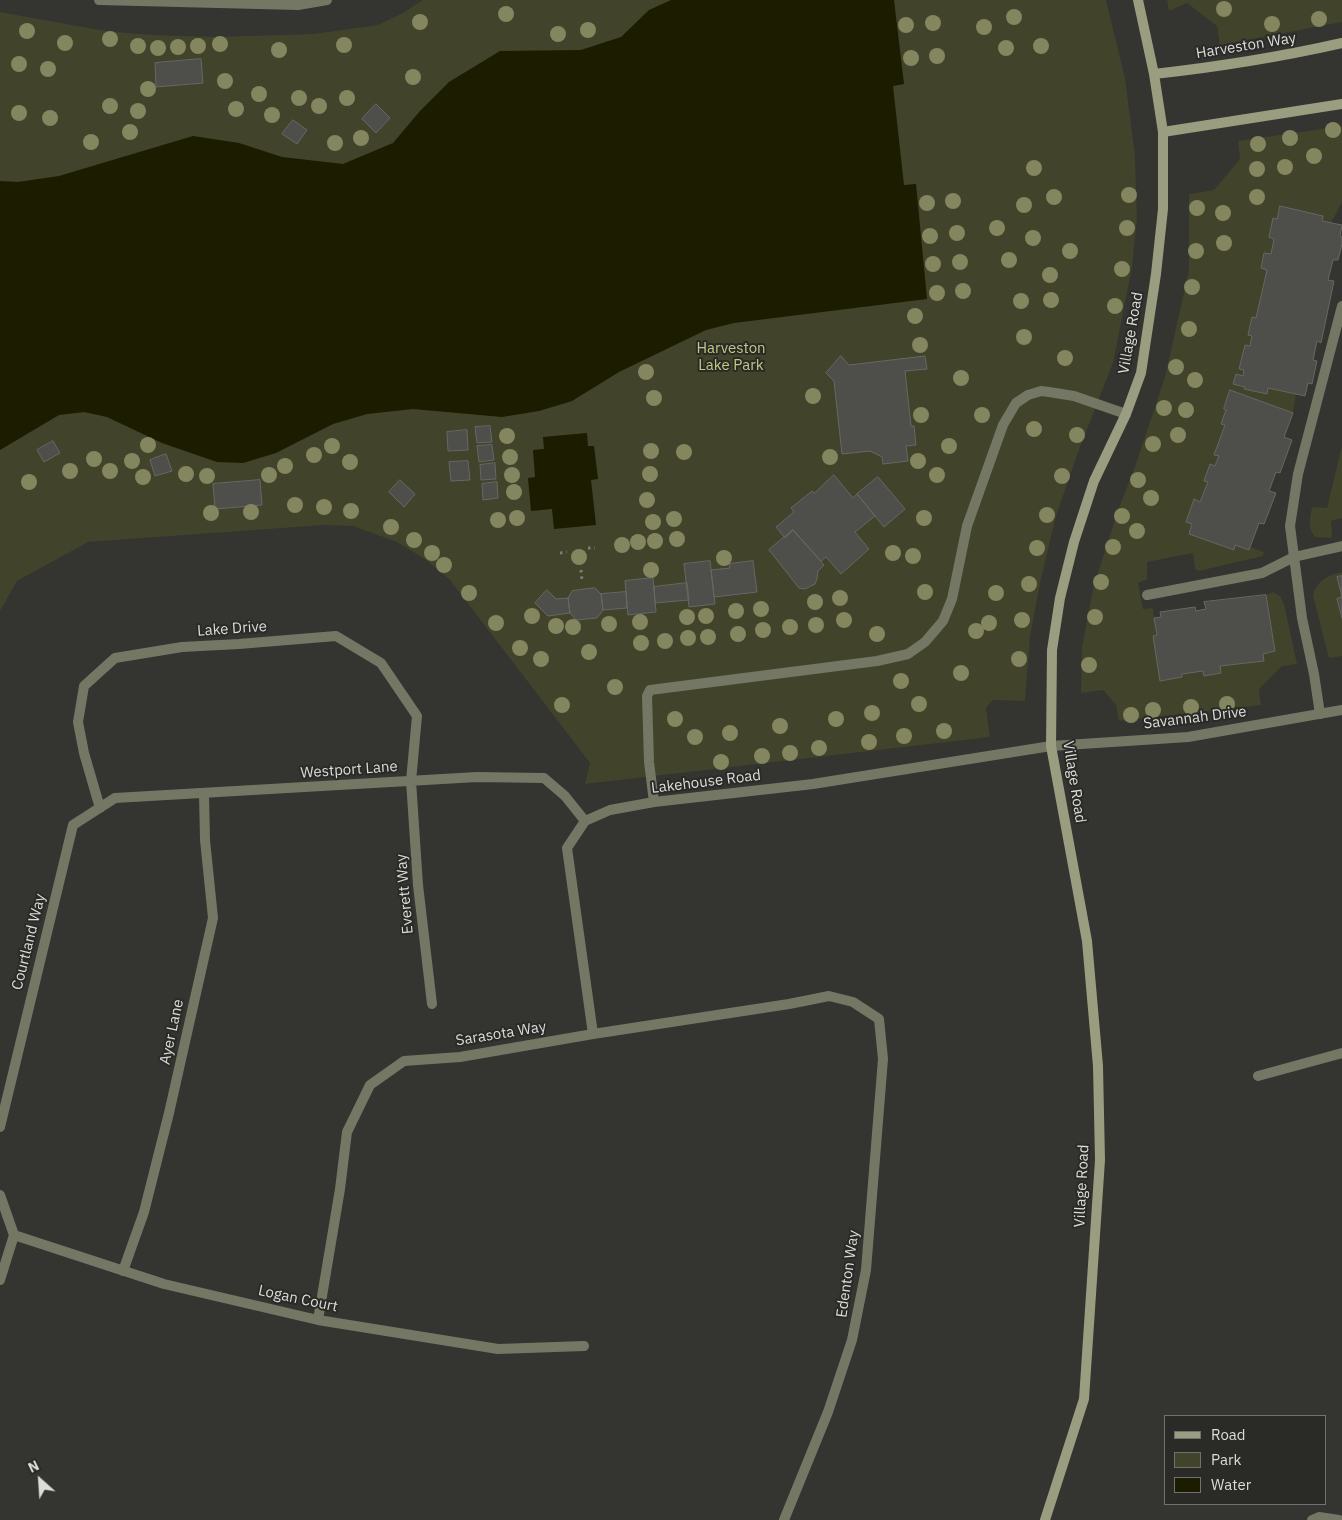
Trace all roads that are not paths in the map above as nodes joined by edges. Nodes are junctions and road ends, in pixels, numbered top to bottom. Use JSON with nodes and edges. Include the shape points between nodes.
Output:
{"nodes":[{"id":1,"x":99,"y":0,"type":"edge"},
{"id":2,"x":327,"y":0,"type":"edge"},
{"id":3,"x":1138,"y":0,"type":"edge"},
{"id":4,"x":1342,"y":43,"type":"edge"},
{"id":5,"x":1154,"y":74,"type":"junction"},
{"id":6,"x":1342,"y":104,"type":"edge"},
{"id":7,"x":1164,"y":132,"type":"junction"},
{"id":8,"x":1342,"y":306,"type":"edge"},
{"id":9,"x":1126,"y":414,"type":"junction"},
{"id":10,"x":1342,"y":546,"type":"edge"},
{"id":11,"x":1294,"y":557,"type":"junction"},
{"id":12,"x":1147,"y":595,"type":"dead end"},
{"id":13,"x":1342,"y":710,"type":"edge"},
{"id":14,"x":1320,"y":714,"type":"junction"},
{"id":15,"x":1052,"y":746,"type":"junction"},
{"id":16,"x":411,"y":782,"type":"junction"},
{"id":17,"x":204,"y":794,"type":"junction"},
{"id":18,"x":654,"y":802,"type":"junction"},
{"id":19,"x":100,"y":808,"type":"junction"},
{"id":20,"x":584,"y":821,"type":"junction"},
{"id":21,"x":432,"y":1004,"type":"dead end"},
{"id":22,"x":879,"y":1019,"type":"joint"},
{"id":23,"x":593,"y":1034,"type":"junction"},
{"id":24,"x":1342,"y":1053,"type":"edge"},
{"id":25,"x":1258,"y":1076,"type":"dead end"},
{"id":26,"x":0,"y":1127,"type":"edge"},
{"id":27,"x":0,"y":1195,"type":"edge"},
{"id":28,"x":14,"y":1236,"type":"junction"},
{"id":29,"x":123,"y":1271,"type":"junction"},
{"id":30,"x":0,"y":1280,"type":"edge"},
{"id":31,"x":318,"y":1320,"type":"junction"},
{"id":32,"x":584,"y":1346,"type":"dead end"},
{"id":33,"x":784,"y":1520,"type":"edge"},
{"id":34,"x":1045,"y":1520,"type":"edge"},
{"id":35,"x":1312,"y":1520,"type":"edge"},
{"id":36,"x":1339,"y":1520,"type":"edge"}],
"edges":[{"from":1,"to":2,"type":"street","via":[[298,5]]},
{"from":3,"to":5,"type":"street","name":"Village Road"},
{"from":4,"to":5,"type":"street","name":"Harveston Way","via":[[1207,68]]},
{"from":5,"to":7,"type":"street","name":"Village Road"},
{"from":6,"to":7,"type":"street"},
{"from":7,"to":9,"type":"street","name":"Village Road","via":[[1163,209],[1156,274],[1141,373]]},
{"from":8,"to":11,"type":"street","via":[[1298,474],[1290,526]]},
{"from":9,"to":15,"type":"street","name":"Village Road","via":[[1094,481],[1060,598],[1052,650]]},
{"from":9,"to":18,"type":"street","via":[[1074,396],[1049,392],[1028,395],[1016,403],[1003,425],[968,526],[952,599],[943,621],[925,642],[908,654],[877,661],[650,690],[647,696],[648,755]]},
{"from":10,"to":11,"type":"street"},
{"from":11,"to":12,"type":"street","via":[[1262,573]]},
{"from":11,"to":14,"type":"street"},
{"from":13,"to":14,"type":"street","name":"Savannah Drive"},
{"from":14,"to":15,"type":"street","name":"Savannah Drive","via":[[1188,737]]},
{"from":15,"to":18,"type":"street","name":"Lakehouse Road","via":[[813,784]]},
{"from":15,"to":34,"type":"street","name":"Village Road","via":[[1087,940],[1098,1066],[1100,1160],[1084,1399]]},
{"from":16,"to":17,"type":"street","name":"Westport Lane"},
{"from":16,"to":19,"type":"street","name":"Lake Drive","via":[[418,716],[381,663],[336,636],[182,647],[115,658],[84,686],[78,722]]},
{"from":16,"to":20,"type":"street","name":"Westport Lane","via":[[477,777],[544,778],[565,796]]},
{"from":16,"to":21,"type":"street","name":"Everett Way","via":[[418,885]]},
{"from":17,"to":19,"type":"street","name":"Westport Lane","via":[[115,798]]},
{"from":17,"to":29,"type":"street","name":"Ayer Lane","via":[[213,918],[170,1113],[144,1212]]},
{"from":18,"to":20,"type":"street","name":"Lakehouse Road","via":[[610,810]]},
{"from":19,"to":26,"type":"street","name":"Courtland Way","via":[[73,825]]},
{"from":20,"to":23,"type":"street","via":[[567,848]]},
{"from":22,"to":23,"type":"street","name":"Sarasota Way","via":[[852,1002],[829,996]]},
{"from":22,"to":33,"type":"street","name":"Edenton Way","via":[[883,1059],[866,1270],[852,1340],[828,1412]]},
{"from":23,"to":31,"type":"street","name":"Sarasota Way","via":[[460,1057],[404,1061],[370,1085],[347,1132]]},
{"from":24,"to":25,"type":"street"},
{"from":27,"to":28,"type":"street"},
{"from":28,"to":29,"type":"street","name":"Logan Court"},
{"from":28,"to":30,"type":"street"},
{"from":29,"to":31,"type":"street","name":"Logan Court","via":[[164,1284]]},
{"from":31,"to":32,"type":"street","name":"Logan Court","via":[[498,1349]]},
{"from":35,"to":36,"type":"street","via":[[1319,1517]]}]}
